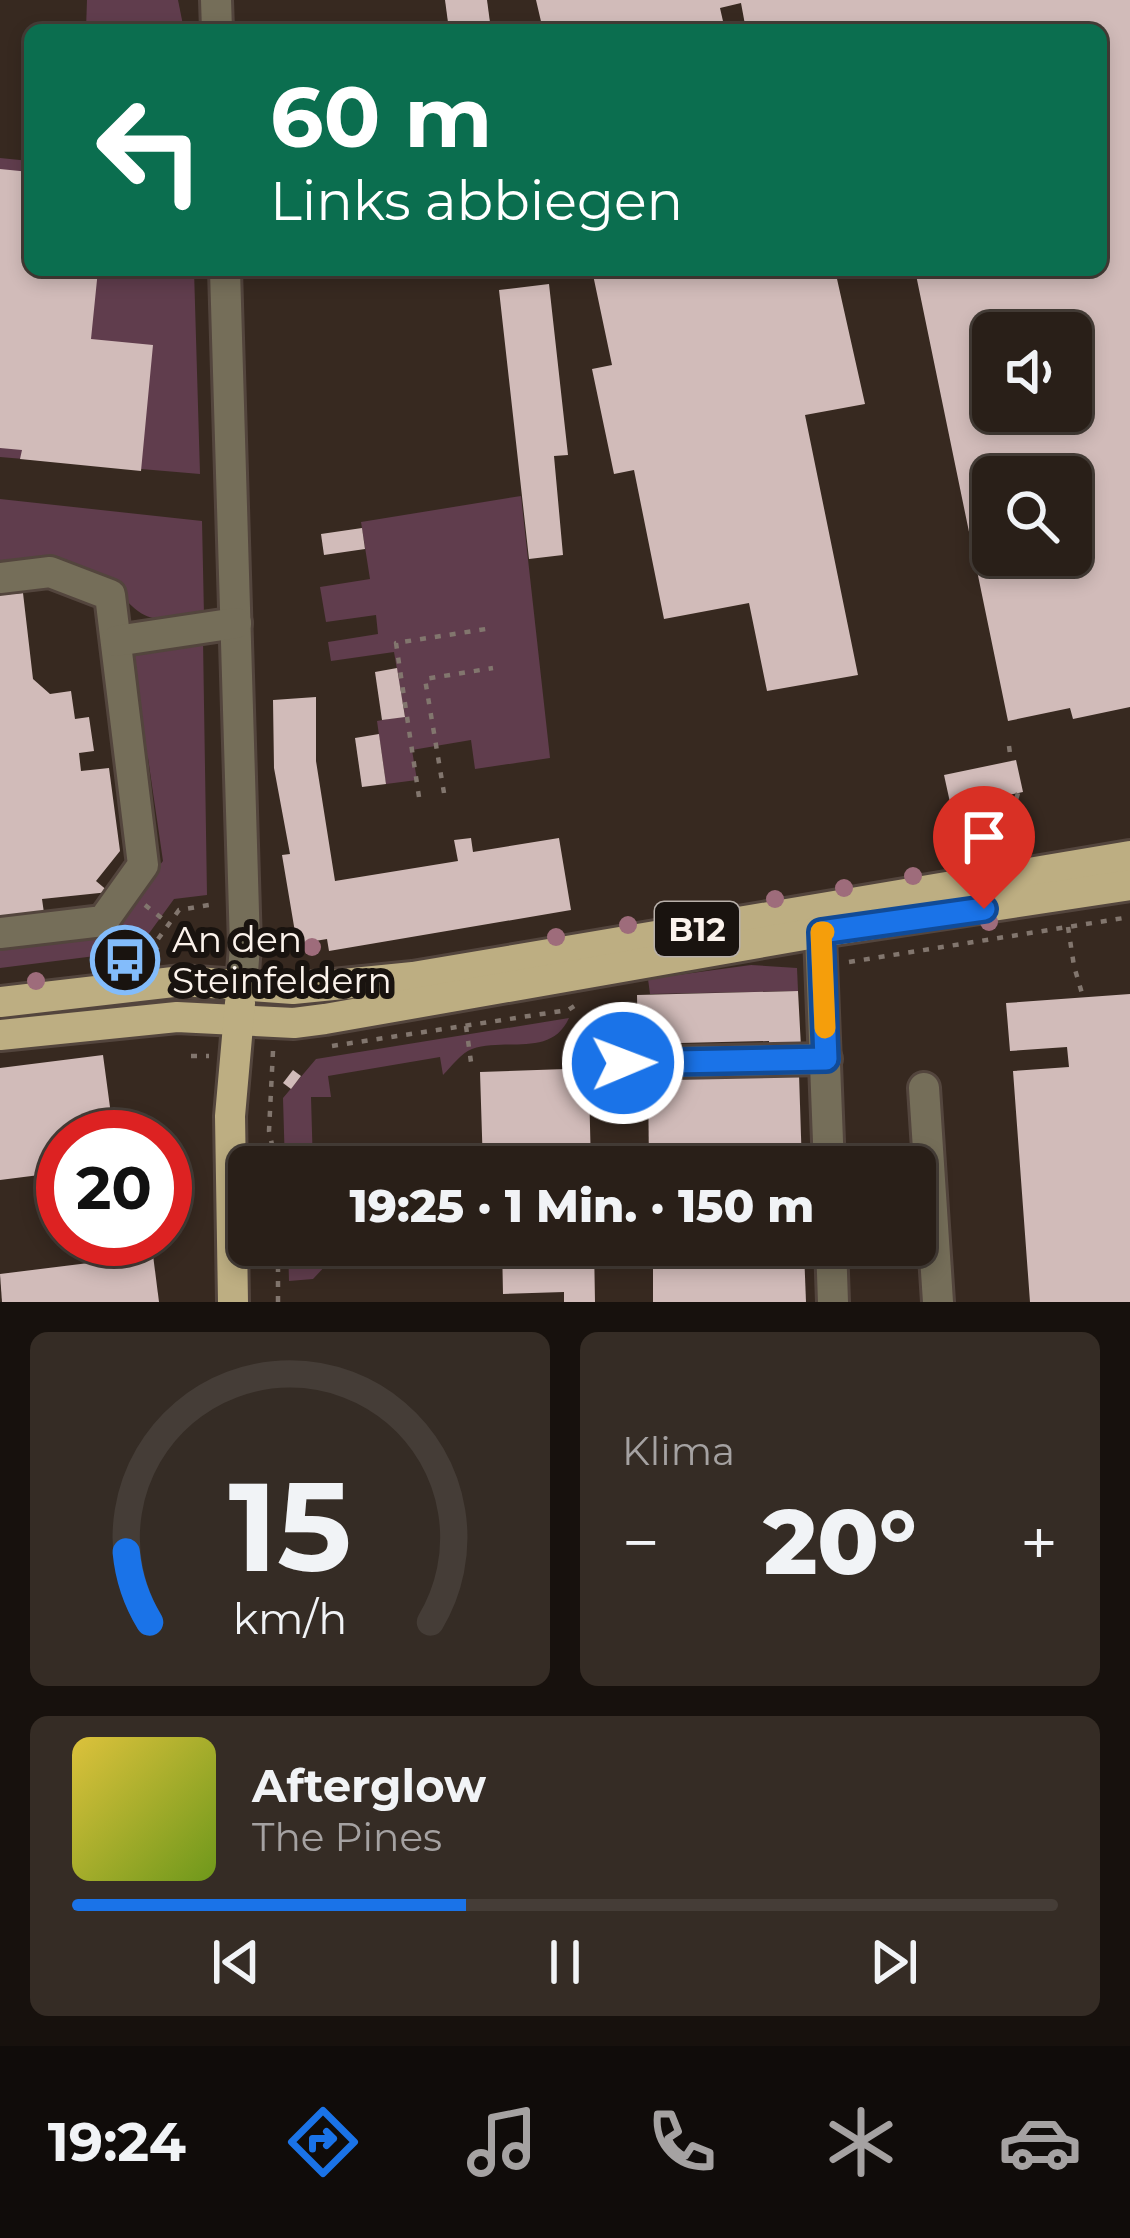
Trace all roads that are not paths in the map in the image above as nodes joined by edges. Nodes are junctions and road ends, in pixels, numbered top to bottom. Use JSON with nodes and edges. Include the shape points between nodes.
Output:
{"nodes":[{"id":1,"x":226,"y":276,"type":"edge"},
{"id":2,"x":0,"y":578,"type":"edge"},
{"id":3,"x":236,"y":623,"type":"junction"},
{"id":4,"x":116,"y":641,"type":"junction"},
{"id":5,"x":1130,"y":856,"type":"edge"},
{"id":6,"x":1130,"y":885,"type":"edge"},
{"id":7,"x":918,"y":906,"type":"junction"},
{"id":8,"x":820,"y":920,"type":"junction"},
{"id":9,"x":0,"y":933,"type":"edge"},
{"id":10,"x":242,"y":985,"type":"junction"},
{"id":11,"x":0,"y":1002,"type":"edge"},
{"id":12,"x":238,"y":1020,"type":"junction"},
{"id":13,"x":0,"y":1035,"type":"edge"},
{"id":14,"x":826,"y":1059,"type":"junction"},
{"id":15,"x":623,"y":1063,"type":"dead end"},
{"id":16,"x":923,"y":1088,"type":"dead end"},
{"id":17,"x":828,"y":1146,"type":"edge"},
{"id":18,"x":832,"y":1266,"type":"edge"},
{"id":19,"x":233,"y":1302,"type":"edge"},
{"id":20,"x":833,"y":1302,"type":"edge"},
{"id":21,"x":938,"y":1302,"type":"edge"}],
"edges":[{"from":1,"to":3,"type":"street"},
{"from":2,"to":4,"type":"street","via":[[50,572],[110,595]]},
{"from":3,"to":4,"type":"street"},
{"from":3,"to":10,"type":"street"},
{"from":4,"to":9,"type":"street","via":[[143,865],[103,921]]},
{"from":5,"to":7,"type":"main road","number":"B12"},
{"from":6,"to":7,"type":"main road","number":"B12"},
{"from":7,"to":8,"type":"main road","number":"B12"},
{"from":8,"to":10,"type":"main road","number":"B12","via":[[413,977],[293,989]]},
{"from":8,"to":12,"type":"main road","number":"B12","via":[[325,1019]]},
{"from":8,"to":14,"type":"street"},
{"from":10,"to":11,"type":"main road","number":"B12","via":[[182,981]]},
{"from":10,"to":12,"type":"main road"},
{"from":12,"to":13,"type":"main road","number":"B12","via":[[177,1017]]},
{"from":12,"to":19,"type":"main road"},
{"from":14,"to":15,"type":"street"},
{"from":14,"to":17,"type":"street"},
{"from":16,"to":21,"type":"street"},
{"from":18,"to":20,"type":"street"}]}
